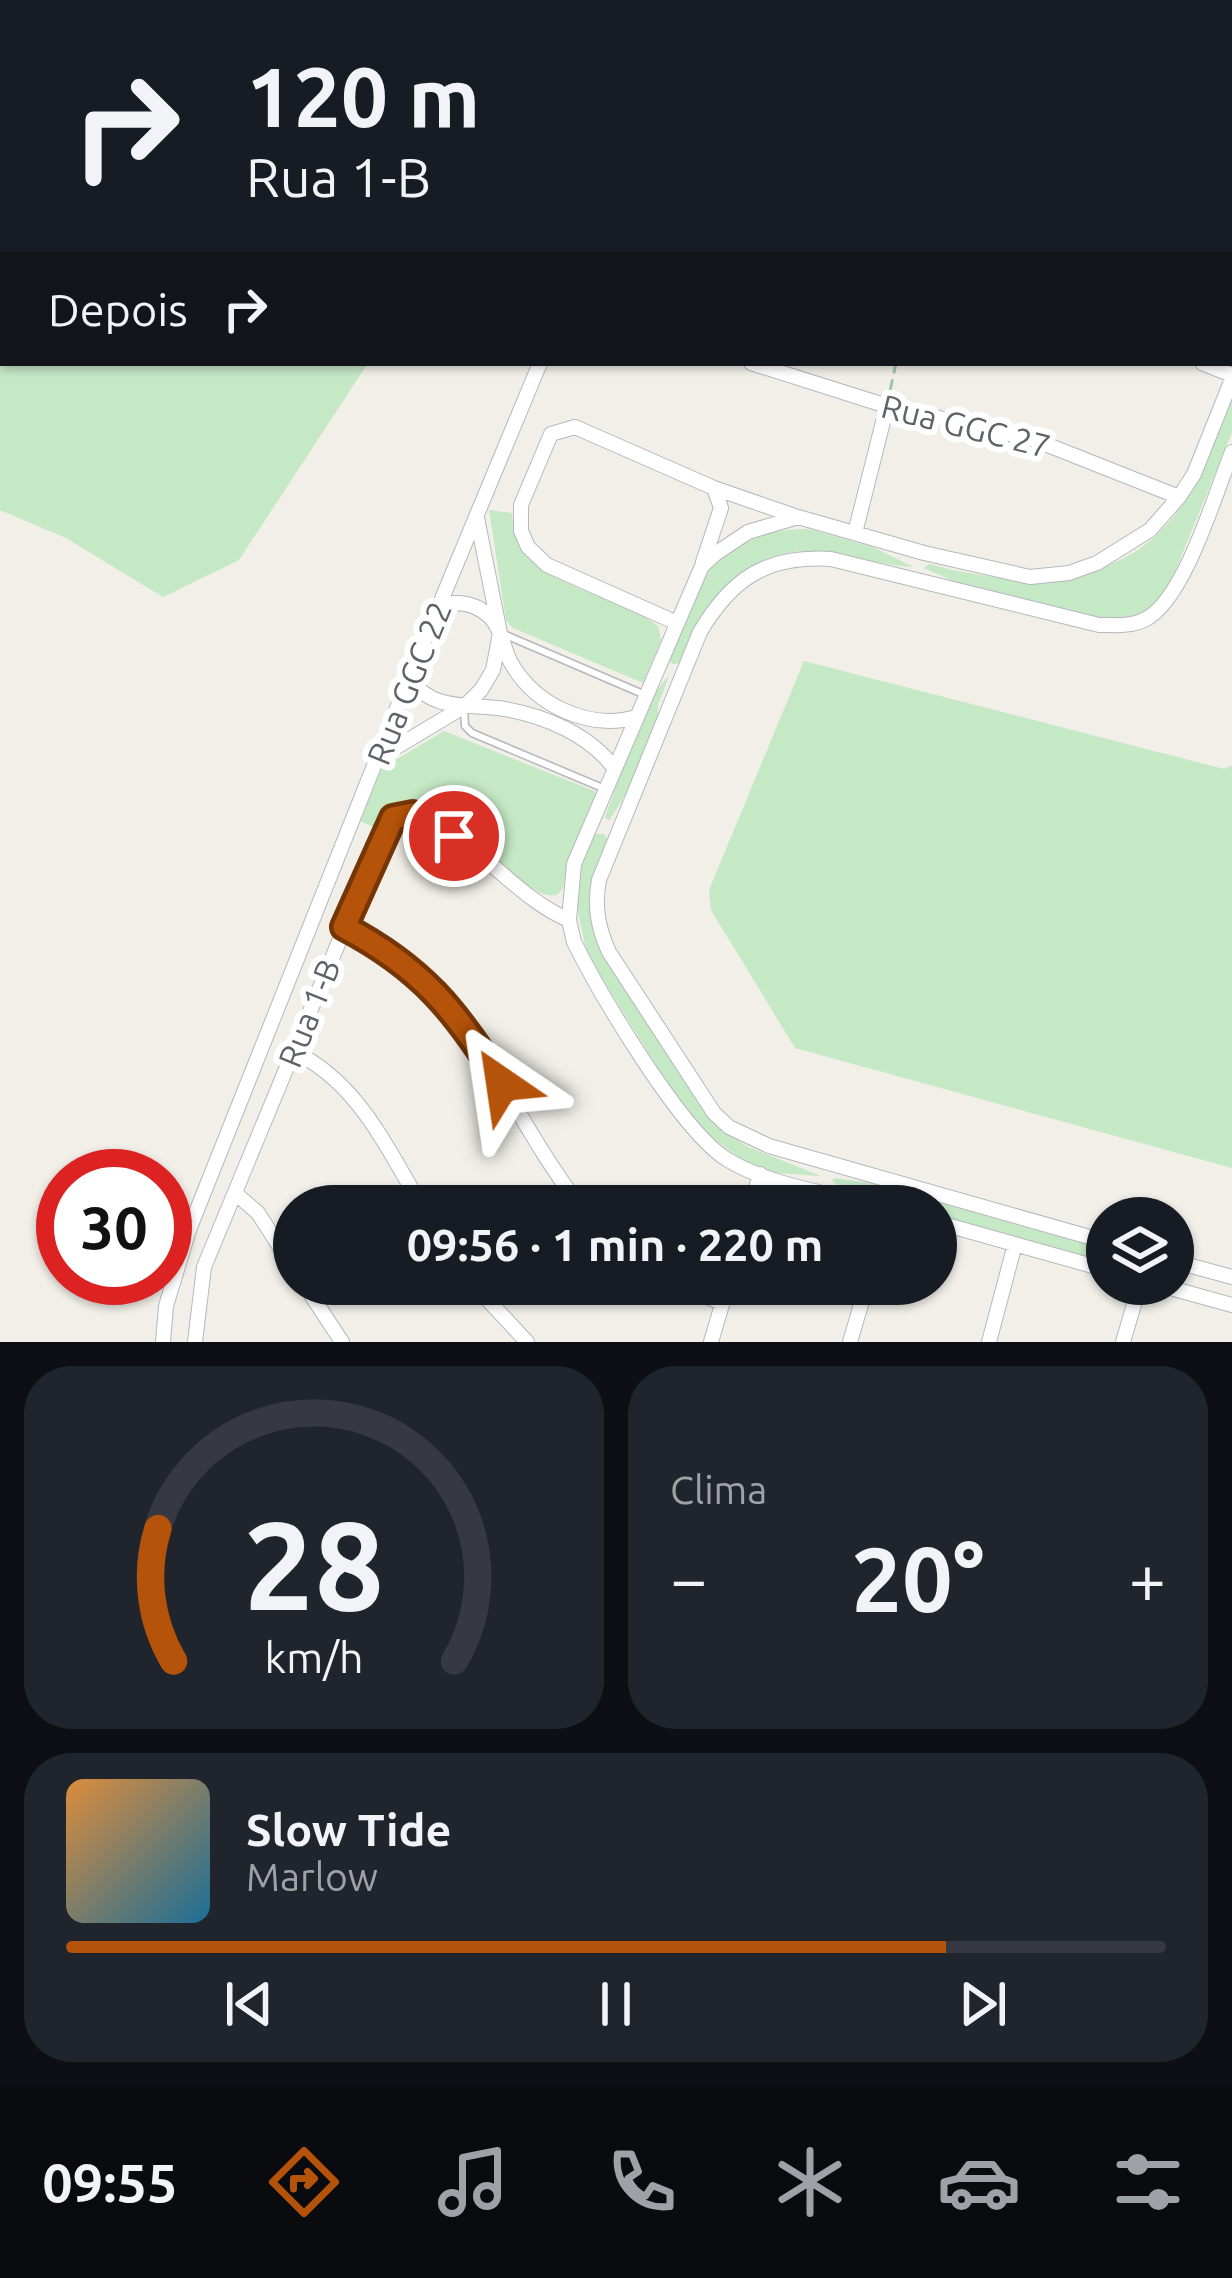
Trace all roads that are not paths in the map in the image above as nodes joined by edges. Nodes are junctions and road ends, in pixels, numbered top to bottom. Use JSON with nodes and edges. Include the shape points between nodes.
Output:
{"nodes":[{"id":1,"x":539,"y":366,"type":"edge"},
{"id":2,"x":760,"y":366,"type":"edge"},
{"id":3,"x":1232,"y":377,"type":"edge"},
{"id":4,"x":887,"y":406,"type":"junction"},
{"id":5,"x":1232,"y":452,"type":"edge"},
{"id":6,"x":714,"y":488,"type":"junction"},
{"id":7,"x":1179,"y":497,"type":"junction"},
{"id":8,"x":798,"y":517,"type":"junction"},
{"id":9,"x":477,"y":518,"type":"junction"},
{"id":10,"x":855,"y":533,"type":"junction"},
{"id":11,"x":924,"y":554,"type":"junction"},
{"id":12,"x":702,"y":566,"type":"junction"},
{"id":13,"x":916,"y":578,"type":"junction"},
{"id":14,"x":440,"y":605,"type":"junction"},
{"id":15,"x":677,"y":623,"type":"junction"},
{"id":16,"x":500,"y":633,"type":"junction"},
{"id":17,"x":657,"y":668,"type":"junction"},
{"id":18,"x":409,"y":678,"type":"junction"},
{"id":19,"x":681,"y":678,"type":"junction"},
{"id":20,"x":646,"y":695,"type":"junction"},
{"id":21,"x":465,"y":706,"type":"junction"},
{"id":22,"x":637,"y":717,"type":"junction"},
{"id":23,"x":380,"y":757,"type":"junction"},
{"id":24,"x":614,"y":768,"type":"junction"},
{"id":25,"x":605,"y":789,"type":"junction"},
{"id":26,"x":594,"y":819,"type":"junction"},
{"id":27,"x":620,"y":830,"type":"junction"},
{"id":28,"x":569,"y":920,"type":"junction"},
{"id":29,"x":344,"y":927,"type":"junction"},
{"id":30,"x":293,"y":1051,"type":"junction"},
{"id":31,"x":829,"y":1163,"type":"junction"},
{"id":32,"x":760,"y":1174,"type":"junction"},
{"id":33,"x":409,"y":1185,"type":"edge"},
{"id":34,"x":567,"y":1185,"type":"edge"},
{"id":35,"x":757,"y":1185,"type":"edge"},
{"id":36,"x":801,"y":1185,"type":"edge"},
{"id":37,"x":824,"y":1185,"type":"edge"},
{"id":38,"x":235,"y":1193,"type":"junction"},
{"id":39,"x":957,"y":1228,"type":"edge"},
{"id":40,"x":273,"y":1236,"type":"edge"},
{"id":41,"x":1086,"y":1236,"type":"edge"},
{"id":42,"x":1016,"y":1244,"type":"junction"},
{"id":43,"x":1086,"y":1264,"type":"edge"},
{"id":44,"x":1194,"y":1267,"type":"edge"},
{"id":45,"x":1210,"y":1272,"type":"junction"},
{"id":46,"x":1232,"y":1277,"type":"edge"},
{"id":47,"x":1194,"y":1295,"type":"edge"},
{"id":48,"x":1203,"y":1297,"type":"junction"},
{"id":49,"x":318,"y":1305,"type":"edge"},
{"id":50,"x":492,"y":1305,"type":"edge"},
{"id":51,"x":721,"y":1305,"type":"edge"},
{"id":52,"x":861,"y":1305,"type":"edge"},
{"id":53,"x":1134,"y":1305,"type":"edge"},
{"id":54,"x":1232,"y":1305,"type":"edge"},
{"id":55,"x":163,"y":1342,"type":"edge"},
{"id":56,"x":195,"y":1342,"type":"edge"},
{"id":57,"x":342,"y":1342,"type":"edge"},
{"id":58,"x":526,"y":1342,"type":"edge"},
{"id":59,"x":711,"y":1342,"type":"edge"},
{"id":60,"x":850,"y":1342,"type":"edge"},
{"id":61,"x":989,"y":1342,"type":"edge"},
{"id":62,"x":1124,"y":1342,"type":"edge"}],
"edges":[{"from":1,"to":9,"type":"street","name":"Rua GGC 22"},
{"from":2,"to":4,"type":"street","name":"Rua GGC 27"},
{"from":3,"to":7,"type":"street"},
{"from":4,"to":7,"type":"street","name":"Rua GGC 27","via":[[1035,440]]},
{"from":4,"to":10,"type":"street"},
{"from":5,"to":13,"type":"street","via":[[1168,601],[1147,619],[1099,625]]},
{"from":6,"to":8,"type":"street"},
{"from":6,"to":12,"type":"street","via":[[722,508]]},
{"from":6,"to":15,"type":"street","via":[[568,427],[548,439],[521,505],[521,531],[540,560]]},
{"from":7,"to":11,"type":"street","via":[[1120,552],[1069,572],[1030,577]]},
{"from":8,"to":10,"type":"street"},
{"from":8,"to":12,"type":"street","via":[[748,532]]},
{"from":9,"to":14,"type":"street","name":"Rua GGC 22"},
{"from":9,"to":16,"type":"street"},
{"from":10,"to":11,"type":"street"},
{"from":11,"to":13,"type":"street"},
{"from":12,"to":15,"type":"street"},
{"from":13,"to":19,"type":"street","via":[[831,559],[772,564],[716,606]]},
{"from":14,"to":16,"type":"street","via":[[478,608]]},
{"from":14,"to":18,"type":"street","name":"Rua GGC 22"},
{"from":15,"to":17,"type":"street"},
{"from":16,"to":20,"type":"lane"},
{"from":16,"to":21,"type":"street","via":[[493,670]]},
{"from":16,"to":22,"type":"street","via":[[518,673],[546,700],[595,721]]},
{"from":17,"to":19,"type":"street"},
{"from":17,"to":20,"type":"street"},
{"from":18,"to":21,"type":"street","via":[[433,701]]},
{"from":18,"to":23,"type":"street","name":"Rua GGC 22"},
{"from":19,"to":27,"type":"street"},
{"from":20,"to":22,"type":"street"},
{"from":21,"to":23,"type":"street"},
{"from":21,"to":24,"type":"street","via":[[531,716],[583,739]]},
{"from":21,"to":25,"type":"lane","via":[[472,733]]},
{"from":22,"to":24,"type":"street"},
{"from":23,"to":55,"type":"street","name":"Rua GGC 22","via":[[189,1229]]},
{"from":24,"to":25,"type":"street"},
{"from":25,"to":26,"type":"street"},
{"from":26,"to":27,"type":"street"},
{"from":26,"to":28,"type":"street","via":[[574,864]]},
{"from":27,"to":31,"type":"street","via":[[596,896],[609,952],[714,1113],[746,1137]]},
{"from":28,"to":29,"type":"street","name":"Rua 1-B","via":[[454,836],[408,813],[386,826]]},
{"from":28,"to":32,"type":"street","via":[[586,968],[679,1111],[712,1148]]},
{"from":29,"to":30,"type":"street","name":"Rua 1-B"},
{"from":29,"to":34,"type":"street","via":[[396,957],[445,1000]]},
{"from":30,"to":33,"type":"street","via":[[351,1093]]},
{"from":30,"to":38,"type":"street","name":"Rua 1-B"},
{"from":31,"to":37,"type":"street"},
{"from":31,"to":41,"type":"street"},
{"from":32,"to":35,"type":"street"},
{"from":32,"to":36,"type":"street"},
{"from":38,"to":40,"type":"street"},
{"from":38,"to":56,"type":"street","name":"Rua 1-B","via":[[205,1267]]},
{"from":39,"to":42,"type":"street"},
{"from":42,"to":43,"type":"street"},
{"from":42,"to":61,"type":"street"},
{"from":44,"to":45,"type":"street"},
{"from":45,"to":46,"type":"street"},
{"from":45,"to":48,"type":"street"},
{"from":47,"to":48,"type":"street"},
{"from":48,"to":54,"type":"street"},
{"from":49,"to":57,"type":"street"},
{"from":50,"to":58,"type":"street"},
{"from":51,"to":59,"type":"street"},
{"from":52,"to":60,"type":"street"},
{"from":53,"to":62,"type":"street"}]}
